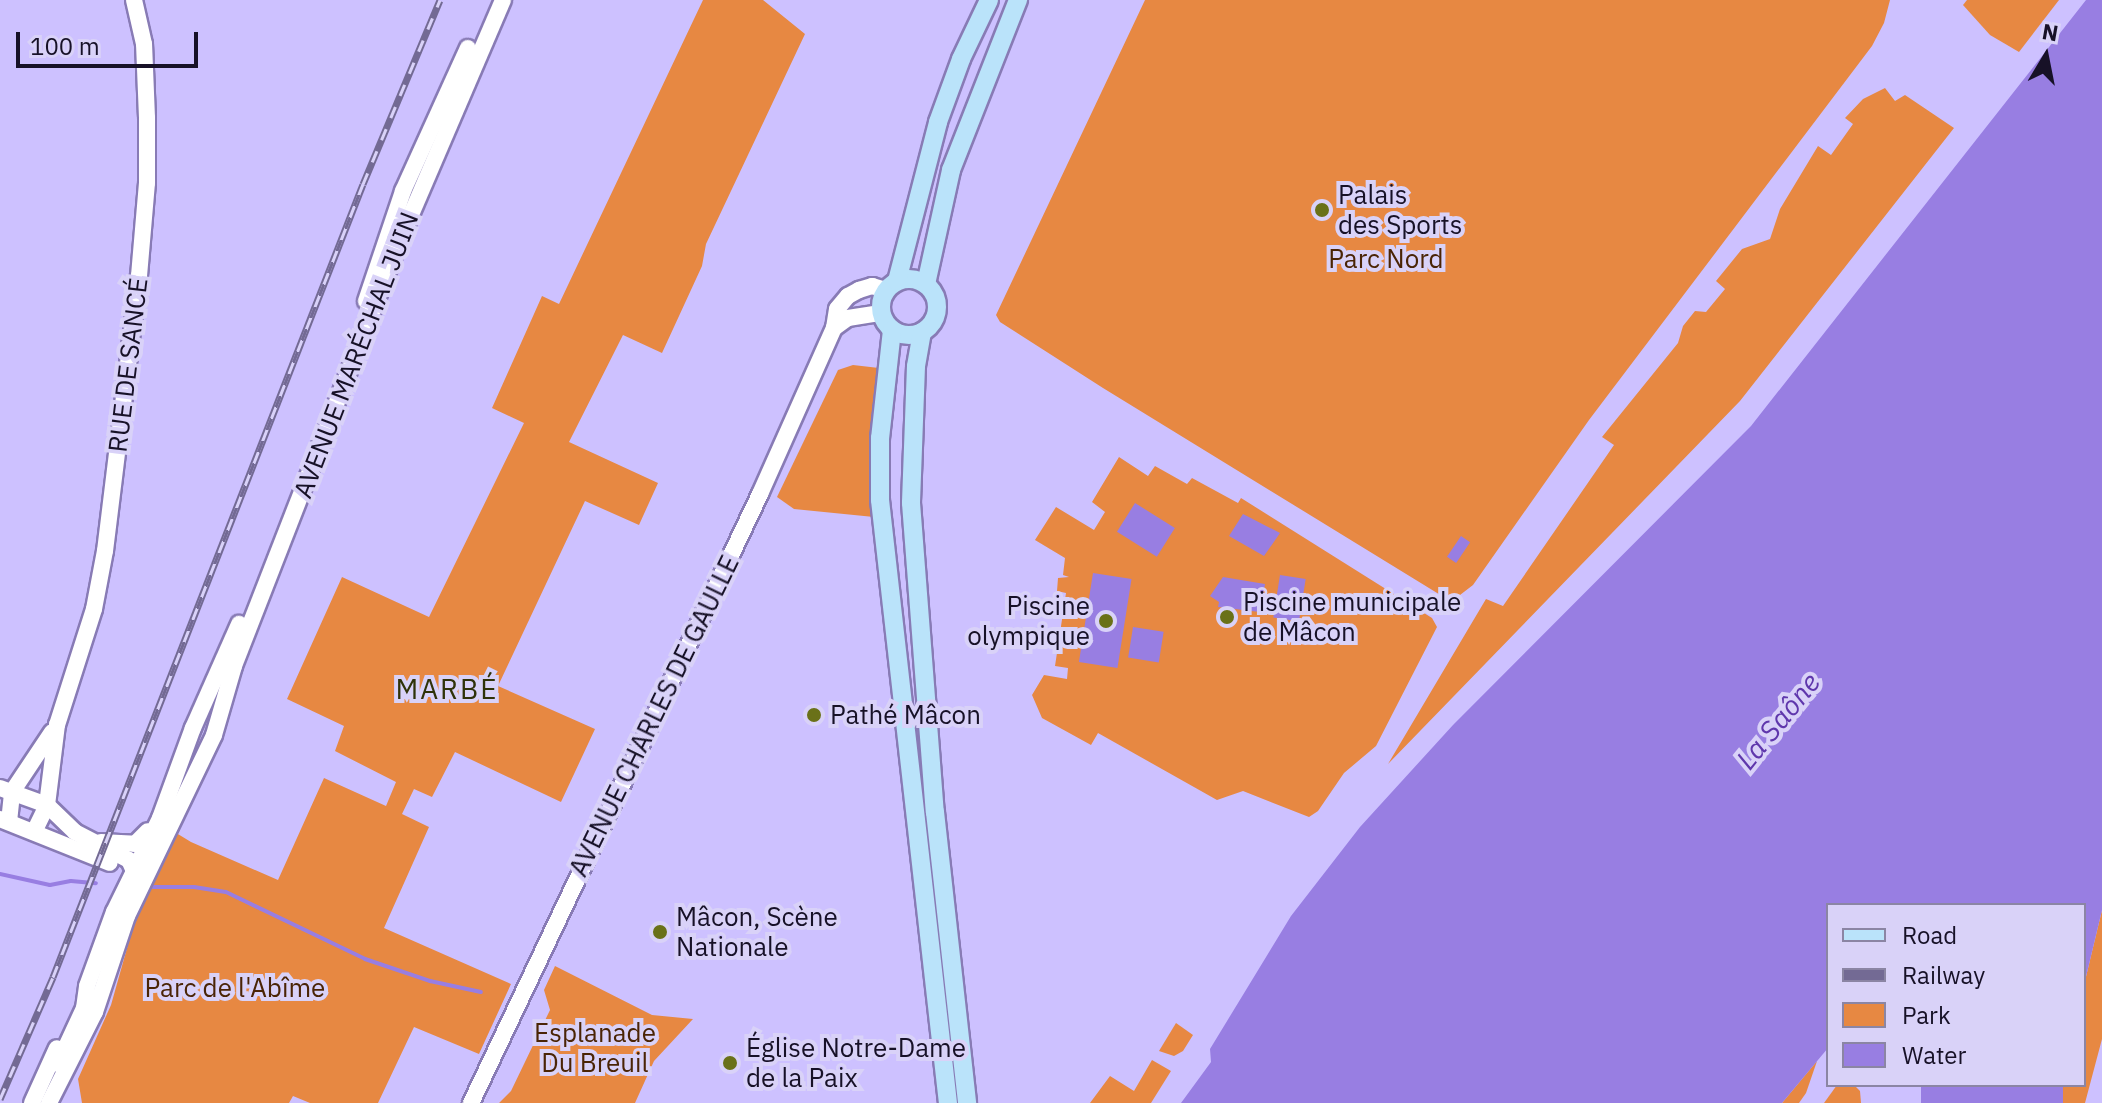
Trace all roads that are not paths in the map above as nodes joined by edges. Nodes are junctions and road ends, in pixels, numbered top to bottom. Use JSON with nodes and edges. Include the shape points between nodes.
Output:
{"nodes":[{"id":1,"x":134,"y":0,"type":"edge"},
{"id":2,"x":491,"y":0,"type":"edge"},
{"id":3,"x":503,"y":0,"type":"edge"},
{"id":4,"x":989,"y":0,"type":"edge"},
{"id":5,"x":1018,"y":0,"type":"edge"},
{"id":6,"x":926,"y":284,"type":"junction"},
{"id":7,"x":891,"y":285,"type":"junction"},
{"id":8,"x":881,"y":313,"type":"junction"},
{"id":9,"x":834,"y":328,"type":"junction"},
{"id":10,"x":892,"y":330,"type":"junction"},
{"id":11,"x":922,"y":332,"type":"junction"},
{"id":12,"x":235,"y":634,"type":"junction"},
{"id":13,"x":219,"y":714,"type":"junction"},
{"id":14,"x":57,"y":725,"type":"junction"},
{"id":15,"x":193,"y":728,"type":"junction"},
{"id":16,"x":6,"y":790,"type":"edge"},
{"id":17,"x":47,"y":805,"type":"junction"},
{"id":18,"x":160,"y":818,"type":"junction"},
{"id":19,"x":4,"y":820,"type":"edge"},
{"id":20,"x":34,"y":832,"type":"junction"},
{"id":21,"x":75,"y":832,"type":"junction"},
{"id":22,"x":79,"y":850,"type":"junction"},
{"id":23,"x":154,"y":856,"type":"junction"},
{"id":24,"x":136,"y":868,"type":"junction"},
{"id":25,"x":131,"y":890,"type":"junction"},
{"id":26,"x":87,"y":986,"type":"junction"},
{"id":27,"x":32,"y":1103,"type":"edge"},
{"id":28,"x":40,"y":1103,"type":"edge"},
{"id":29,"x":49,"y":1103,"type":"edge"},
{"id":30,"x":471,"y":1103,"type":"edge"},
{"id":31,"x":948,"y":1103,"type":"edge"},
{"id":32,"x":967,"y":1103,"type":"edge"}],
"edges":[{"from":1,"to":14,"type":"main road","name":"RUE DE SANCÉ","via":[[144,44],[147,118],[140,267],[105,551],[88,630]]},
{"from":2,"to":12,"type":"main road","name":"AVENUE MARÉCHAL JUIN","via":[[403,191],[342,366]]},
{"from":3,"to":13,"type":"main road","name":"AVENUE MARÉCHAL JUIN","via":[[399,246]]},
{"from":4,"to":7,"type":"main road","via":[[938,122]]},
{"from":5,"to":6,"type":"main road","via":[[951,170]]},
{"from":6,"to":7,"type":"main road","via":[[909,279]]},
{"from":6,"to":11,"type":"main road","via":[[935,296],[937,313]]},
{"from":7,"to":8,"type":"main road"},
{"from":7,"to":9,"type":"main road","name":"AVENUE CHARLES DE GAULLE","via":[[848,296],[837,309]]},
{"from":8,"to":9,"type":"main road","via":[[848,318]]},
{"from":8,"to":10,"type":"main road"},
{"from":9,"to":30,"type":"main road","name":"AVENUE CHARLES DE GAULLE"},
{"from":10,"to":11,"type":"main road"},
{"from":10,"to":31,"type":"main road","via":[[880,438],[880,500]]},
{"from":11,"to":32,"type":"main road","via":[[911,503],[935,812]]},
{"from":12,"to":13,"type":"main road","name":"AVENUE MARÉCHAL JUIN"},
{"from":12,"to":15,"type":"main road","name":"AVENUE MARÉCHAL JUIN"},
{"from":13,"to":15,"type":"main road"},
{"from":13,"to":23,"type":"main road","name":"AVENUE MARÉCHAL JUIN","via":[[214,735]]},
{"from":14,"to":16,"type":"main road","name":"RUE DE SANCÉ"},
{"from":14,"to":17,"type":"main road","name":"RUE DE SANCÉ"},
{"from":15,"to":18,"type":"main road","name":"AVENUE MARÉCHAL JUIN"},
{"from":16,"to":17,"type":"main road"},
{"from":16,"to":19,"type":"main road","name":"RUE DE SANCÉ"},
{"from":17,"to":20,"type":"main road","name":"RUE DE SANCÉ"},
{"from":17,"to":21,"type":"main road"},
{"from":18,"to":21,"type":"main road","via":[[135,844],[112,845]]},
{"from":18,"to":24,"type":"main road","name":"AVENUE MARÉCHAL JUIN"},
{"from":19,"to":20,"type":"main road"},
{"from":20,"to":22,"type":"main road"},
{"from":21,"to":24,"type":"main road"},
{"from":22,"to":24,"type":"main road"},
{"from":22,"to":25,"type":"main road"},
{"from":23,"to":24,"type":"main road"},
{"from":23,"to":25,"type":"main road","name":"AVENUE MARÉCHAL JUIN"},
{"from":24,"to":25,"type":"main road","name":"AVENUE MARÉCHAL JUIN"},
{"from":25,"to":26,"type":"main road","name":"AVENUE MARÉCHAL JUIN"},
{"from":25,"to":29,"type":"main road","name":"AVENUE MARÉCHAL JUIN","via":[[95,1012]]},
{"from":26,"to":27,"type":"main road"},
{"from":26,"to":28,"type":"main road","name":"AVENUE MARÉCHAL JUIN","via":[[84,1008]]}]}
